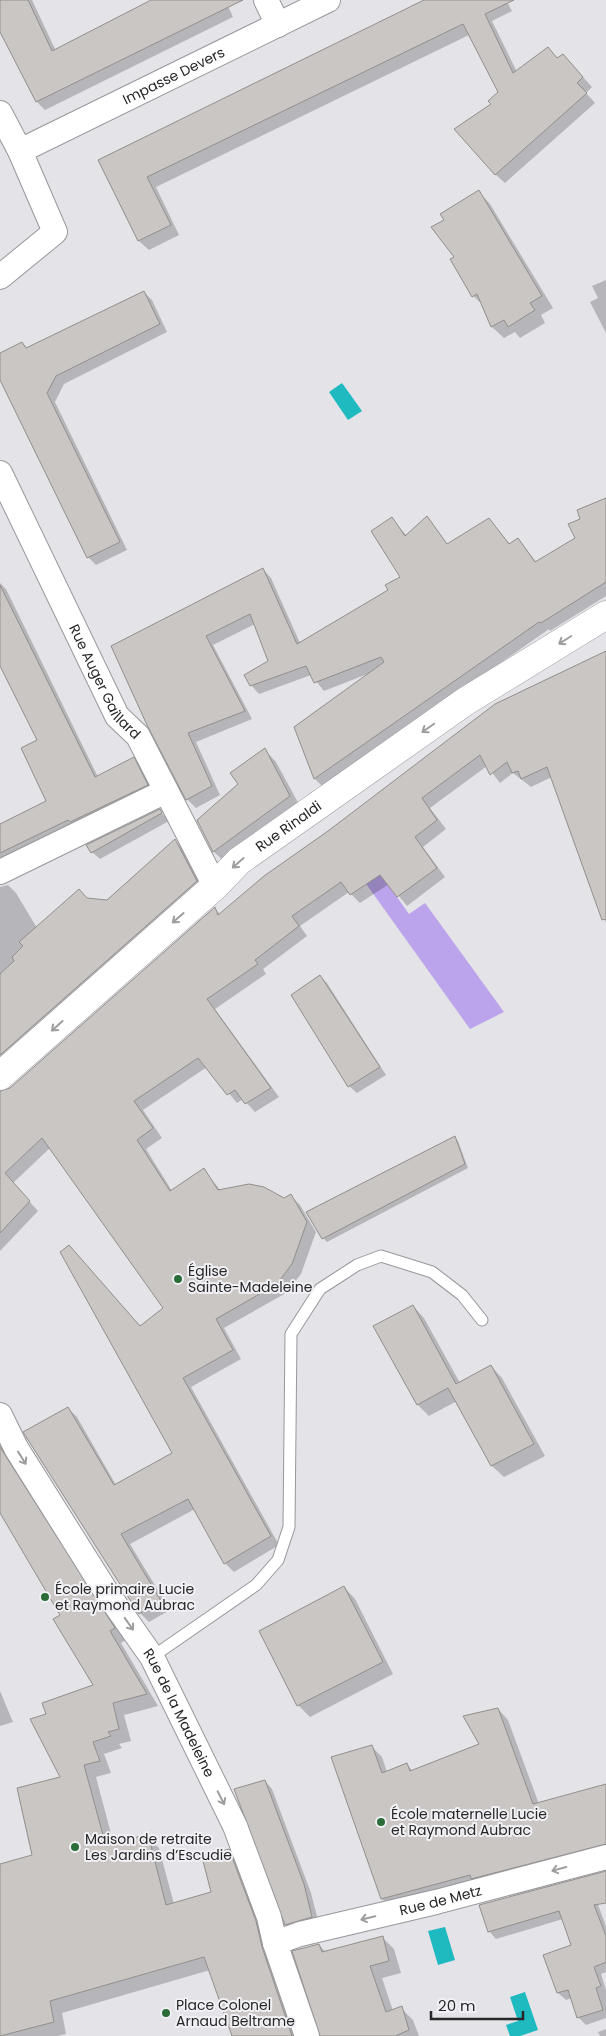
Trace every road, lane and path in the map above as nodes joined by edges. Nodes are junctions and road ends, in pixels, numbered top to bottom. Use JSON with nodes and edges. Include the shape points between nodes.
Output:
{"nodes":[{"id":1,"x":266,"y":0,"type":"edge"},
{"id":2,"x":328,"y":0,"type":"edge"},
{"id":3,"x":278,"y":25,"type":"junction"},
{"id":4,"x":0,"y":113,"type":"edge"},
{"id":5,"x":20,"y":151,"type":"junction"},
{"id":6,"x":0,"y":277,"type":"edge"},
{"id":7,"x":0,"y":473,"type":"edge"},
{"id":8,"x":606,"y":615,"type":"edge"},
{"id":9,"x":166,"y":791,"type":"junction"},
{"id":10,"x":0,"y":872,"type":"edge"},
{"id":11,"x":215,"y":886,"type":"junction"},
{"id":12,"x":0,"y":1076,"type":"edge"},
{"id":13,"x":482,"y":1320,"type":"dead end"},
{"id":14,"x":0,"y":1414,"type":"edge"},
{"id":15,"x":152,"y":1657,"type":"junction"},
{"id":16,"x":606,"y":1857,"type":"edge"},
{"id":17,"x":275,"y":1944,"type":"junction"},
{"id":18,"x":307,"y":2036,"type":"edge"}],
"edges":[{"from":1,"to":3,"type":"street"},
{"from":2,"to":3,"type":"street","name":"Impasse Devers"},
{"from":3,"to":5,"type":"street","name":"Impasse Devers"},
{"from":4,"to":5,"type":"street"},
{"from":5,"to":6,"type":"street","via":[[55,232]]},
{"from":7,"to":9,"type":"street","name":"Rue Auger Gaillard","via":[[117,716],[138,736]]},
{"from":8,"to":11,"type":"street","name":"Rue Rinaldi","one_way":true,"via":[[466,701],[238,861]]},
{"from":9,"to":10,"type":"street"},
{"from":9,"to":11,"type":"street","name":"Rue Auger Gaillard"},
{"from":11,"to":12,"type":"street","name":"Rue Rinaldi","one_way":true},
{"from":13,"to":15,"type":"lane","via":[[462,1295],[432,1272],[381,1256],[357,1265],[320,1289],[291,1334],[289,1527],[278,1560],[256,1585]]},
{"from":14,"to":15,"type":"street","name":"Rue de la Madeleine","one_way":true,"via":[[16,1448],[107,1593]]},
{"from":15,"to":17,"type":"street","name":"Rue de la Madeleine","one_way":true,"via":[[235,1826],[269,1918]]},
{"from":16,"to":17,"type":"street","name":"Rue de Metz","one_way":true,"via":[[300,1934]]},
{"from":17,"to":18,"type":"street","name":"Rue de la Madeleine"}]}
